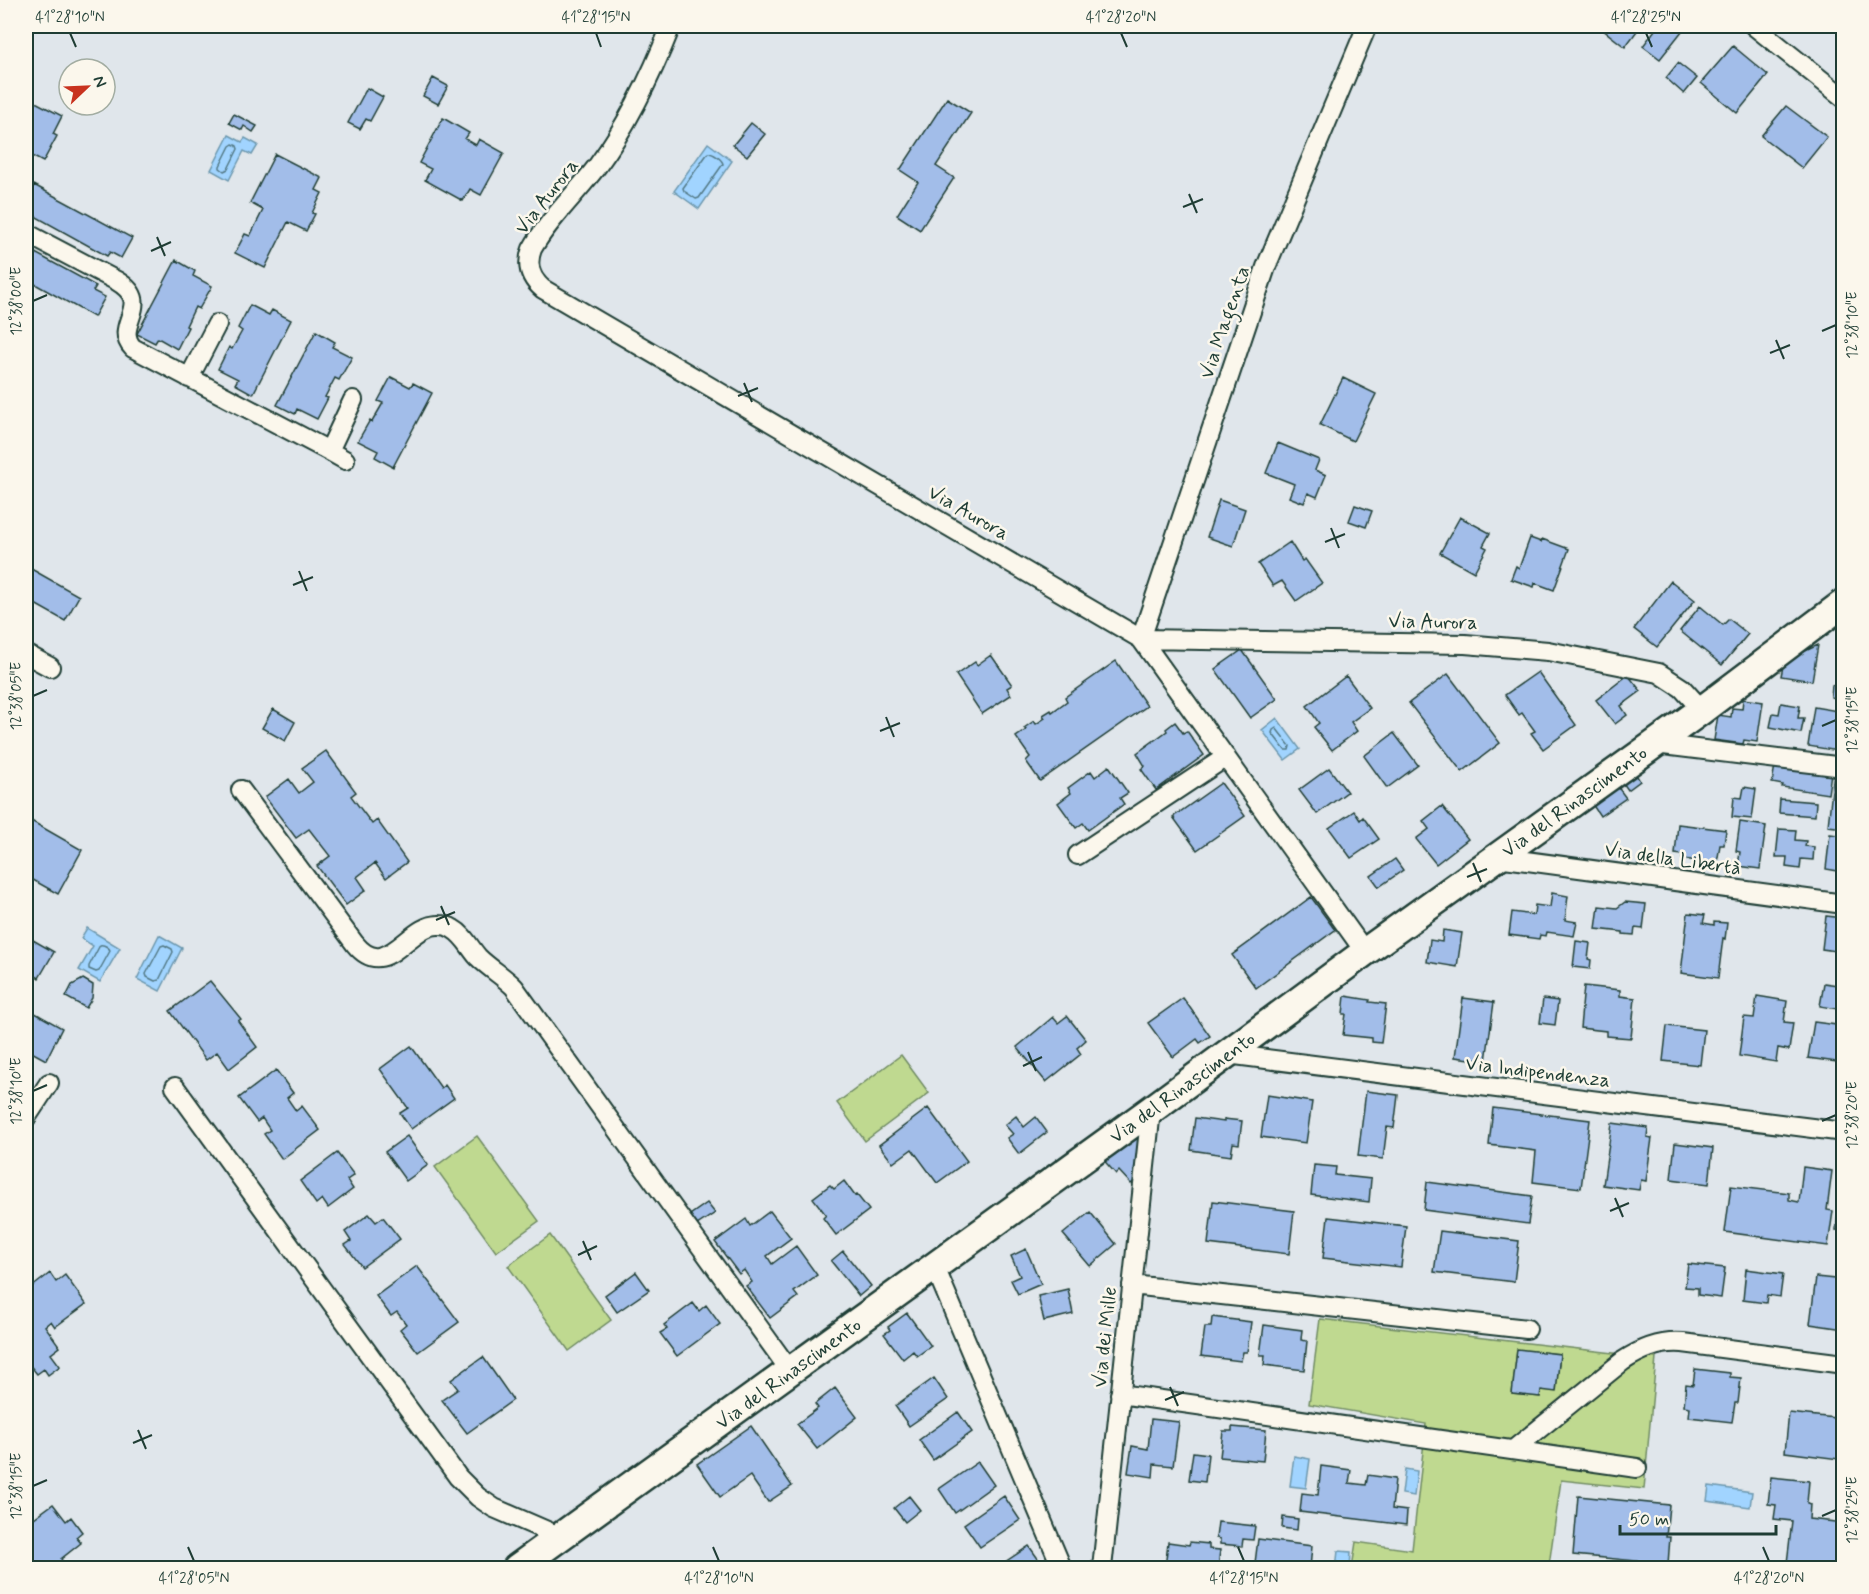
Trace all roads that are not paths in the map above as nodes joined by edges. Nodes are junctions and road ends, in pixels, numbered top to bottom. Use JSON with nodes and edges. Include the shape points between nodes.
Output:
{"nodes":[{"id":1,"x":671,"y":26,"type":"edge"},
{"id":2,"x":1367,"y":26,"type":"edge"},
{"id":3,"x":1754,"y":26,"type":"edge"},
{"id":4,"x":1844,"y":98,"type":"edge"},
{"id":5,"x":26,"y":234,"type":"edge"},
{"id":6,"x":217,"y":324,"type":"dead end"},
{"id":7,"x":189,"y":378,"type":"junction"},
{"id":8,"x":353,"y":400,"type":"dead end"},
{"id":9,"x":1844,"y":603,"type":"edge"},
{"id":10,"x":1141,"y":639,"type":"junction"},
{"id":11,"x":26,"y":654,"type":"edge"},
{"id":12,"x":50,"y":667,"type":"dead end"},
{"id":13,"x":1702,"y":710,"type":"junction"},
{"id":14,"x":1655,"y":744,"type":"junction"},
{"id":15,"x":1226,"y":757,"type":"junction"},
{"id":16,"x":1844,"y":767,"type":"edge"},
{"id":17,"x":241,"y":790,"type":"dead end"},
{"id":18,"x":1078,"y":855,"type":"dead end"},
{"id":19,"x":1497,"y":857,"type":"junction"},
{"id":20,"x":1844,"y":904,"type":"edge"},
{"id":21,"x":1365,"y":952,"type":"junction"},
{"id":22,"x":1227,"y":1054,"type":"junction"},
{"id":23,"x":49,"y":1083,"type":"dead end"},
{"id":24,"x":175,"y":1087,"type":"dead end"},
{"id":25,"x":1151,"y":1110,"type":"junction"},
{"id":26,"x":26,"y":1118,"type":"edge"},
{"id":27,"x":1844,"y":1132,"type":"edge"},
{"id":28,"x":935,"y":1267,"type":"junction"},
{"id":29,"x":1132,"y":1285,"type":"junction"},
{"id":30,"x":1527,"y":1329,"type":"dead end"},
{"id":31,"x":1844,"y":1364,"type":"edge"},
{"id":32,"x":791,"y":1372,"type":"junction"},
{"id":33,"x":1120,"y":1394,"type":"junction"},
{"id":34,"x":1513,"y":1450,"type":"junction"},
{"id":35,"x":1637,"y":1468,"type":"dead end"},
{"id":36,"x":561,"y":1537,"type":"junction"},
{"id":37,"x":517,"y":1569,"type":"edge"},
{"id":38,"x":1062,"y":1569,"type":"edge"},
{"id":39,"x":1102,"y":1569,"type":"edge"}],
"edges":[{"from":1,"to":10,"type":"street","name":"Via Aurora","via":[[615,140],[532,249],[529,265],[535,281]]},
{"from":2,"to":10,"type":"street","name":"Via Magenta","via":[[1266,267]]},
{"from":3,"to":4,"type":"street"},
{"from":5,"to":7,"type":"street","via":[[125,286],[135,305],[126,328],[129,344]]},
{"from":6,"to":7,"type":"street"},
{"from":7,"to":8,"type":"street","via":[[337,455]]},
{"from":9,"to":13,"type":"street","name":"Via del Rinascimento"},
{"from":10,"to":13,"type":"street","name":"Via Aurora","via":[[1472,644],[1548,651],[1659,673],[1682,688]]},
{"from":10,"to":15,"type":"street"},
{"from":11,"to":12,"type":"street"},
{"from":13,"to":14,"type":"street","name":"Via del Rinascimento"},
{"from":14,"to":16,"type":"street"},
{"from":14,"to":19,"type":"street","name":"Via del Rinascimento"},
{"from":15,"to":18,"type":"street"},
{"from":15,"to":21,"type":"street"},
{"from":17,"to":32,"type":"street","via":[[362,952],[386,956],[428,927],[446,926],[514,987]]},
{"from":19,"to":20,"type":"street","name":"Via della Libertà"},
{"from":19,"to":21,"type":"street","name":"Via del Rinascimento"},
{"from":21,"to":22,"type":"street","name":"Via del Rinascimento"},
{"from":22,"to":25,"type":"street","name":"Via del Rinascimento"},
{"from":22,"to":27,"type":"street","name":"Via Indipendenza"},
{"from":23,"to":26,"type":"street"},
{"from":24,"to":36,"type":"street","via":[[458,1477],[494,1508]]},
{"from":25,"to":28,"type":"street","name":"Via del Rinascimento"},
{"from":25,"to":29,"type":"street","name":"Via dei Mille"},
{"from":28,"to":32,"type":"street","name":"Via del Rinascimento"},
{"from":28,"to":38,"type":"street"},
{"from":29,"to":30,"type":"street"},
{"from":29,"to":33,"type":"street","name":"Via dei Mille"},
{"from":31,"to":34,"type":"street","via":[[1683,1343],[1660,1344],[1623,1361]]},
{"from":32,"to":36,"type":"street","name":"Via del Rinascimento"},
{"from":33,"to":34,"type":"street"},
{"from":33,"to":39,"type":"street","name":"Via dei Mille"},
{"from":34,"to":35,"type":"street"},
{"from":36,"to":37,"type":"street","name":"Via del Rinascimento"}]}
